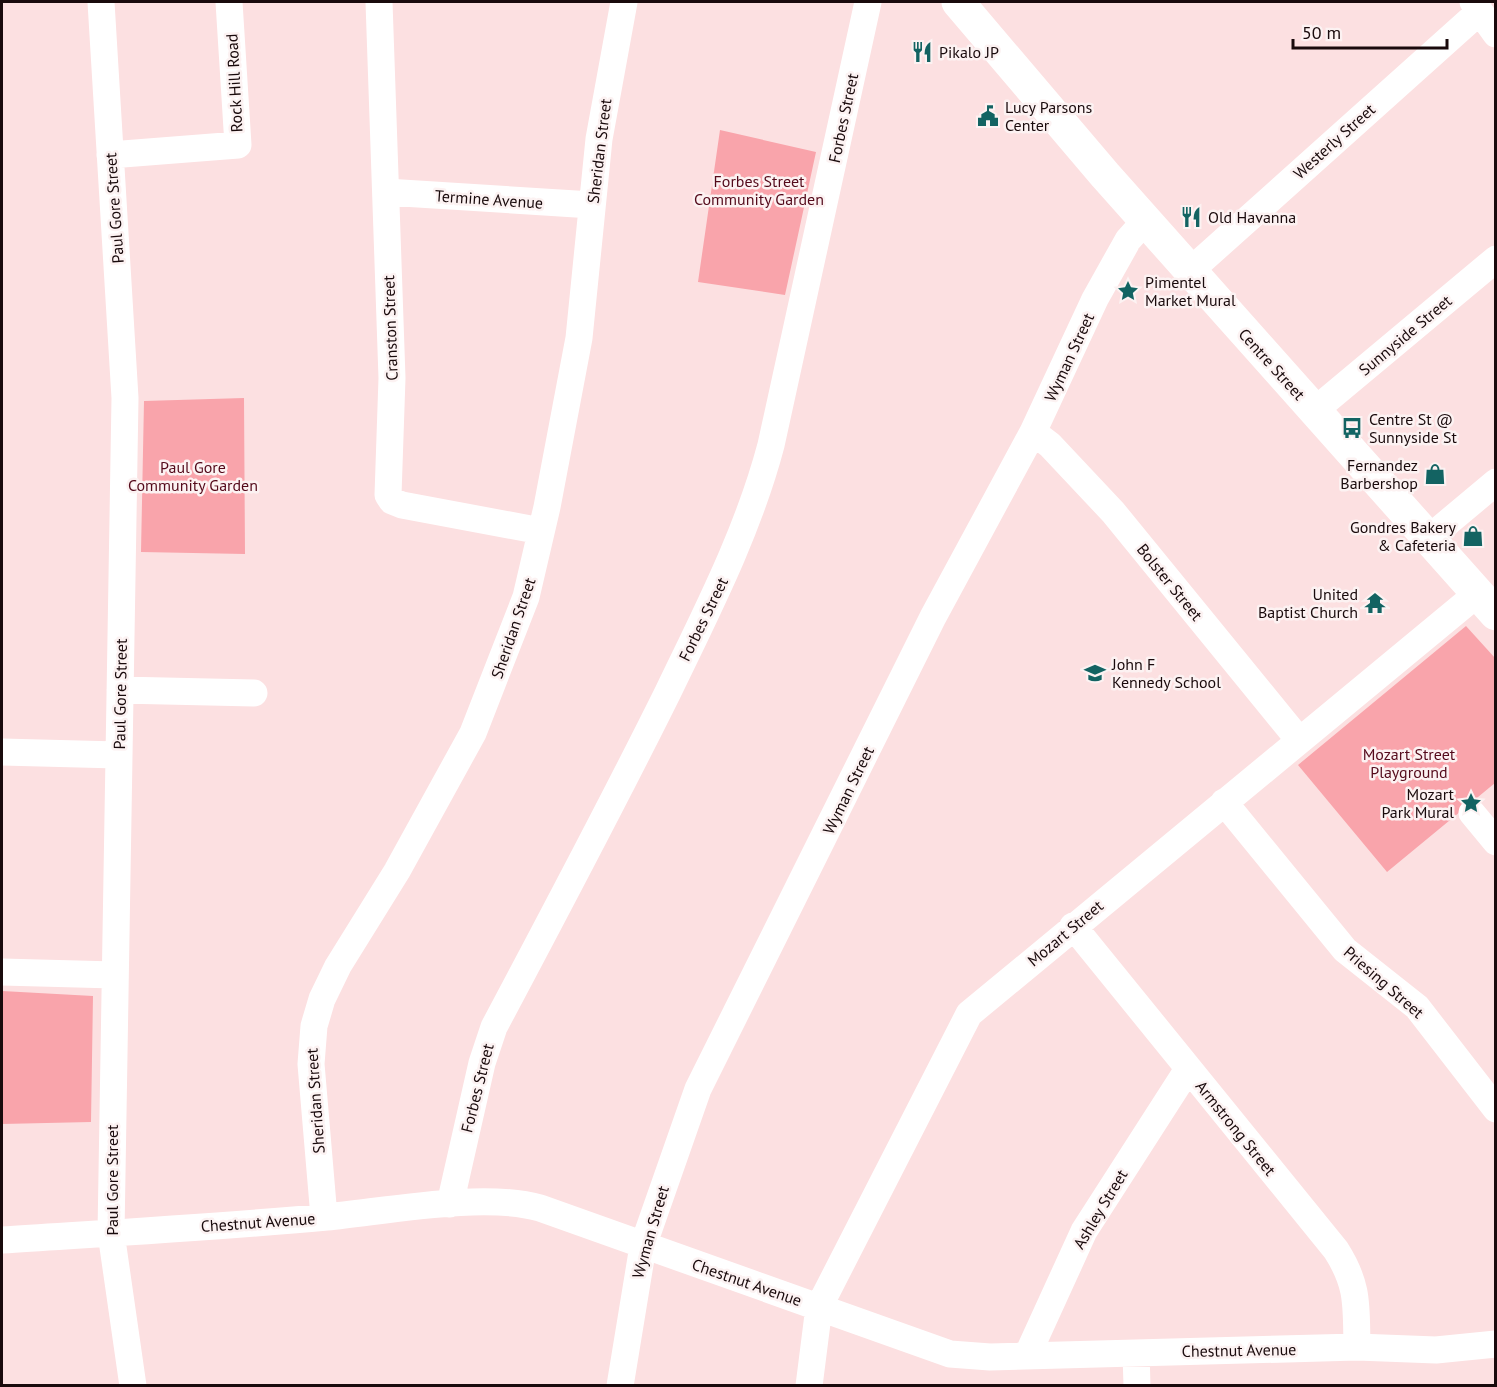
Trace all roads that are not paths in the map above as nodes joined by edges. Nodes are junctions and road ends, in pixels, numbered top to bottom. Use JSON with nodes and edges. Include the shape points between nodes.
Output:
{"nodes":[{"id":1,"x":101,"y":2,"type":"edge"},
{"id":2,"x":229,"y":2,"type":"edge"},
{"id":3,"x":379,"y":2,"type":"edge"},
{"id":4,"x":624,"y":2,"type":"edge"},
{"id":5,"x":868,"y":2,"type":"edge"},
{"id":6,"x":958,"y":2,"type":"edge"},
{"id":7,"x":1476,"y":7,"type":"edge"},
{"id":8,"x":1496,"y":34,"type":"edge"},
{"id":9,"x":110,"y":155,"type":"junction"},
{"id":10,"x":386,"y":192,"type":"junction"},
{"id":11,"x":592,"y":205,"type":"junction"},
{"id":12,"x":1145,"y":221,"type":"junction"},
{"id":13,"x":1496,"y":259,"type":"edge"},
{"id":14,"x":1190,"y":271,"type":"junction"},
{"id":15,"x":1314,"y":411,"type":"junction"},
{"id":16,"x":1033,"y":432,"type":"junction"},
{"id":17,"x":1496,"y":482,"type":"edge"},
{"id":18,"x":541,"y":531,"type":"junction"},
{"id":19,"x":1428,"y":539,"type":"junction"},
{"id":20,"x":1486,"y":604,"type":"edge"},
{"id":21,"x":120,"y":690,"type":"junction"},
{"id":22,"x":254,"y":693,"type":"dead end"},
{"id":23,"x":1299,"y":740,"type":"junction"},
{"id":24,"x":2,"y":752,"type":"edge"},
{"id":25,"x":118,"y":755,"type":"junction"},
{"id":26,"x":1224,"y":802,"type":"junction"},
{"id":27,"x":1472,"y":813,"type":"dead end"},
{"id":28,"x":1496,"y":842,"type":"edge"},
{"id":29,"x":1073,"y":926,"type":"junction"},
{"id":30,"x":2,"y":972,"type":"edge"},
{"id":31,"x":115,"y":975,"type":"junction"},
{"id":32,"x":1188,"y":1069,"type":"junction"},
{"id":33,"x":1496,"y":1108,"type":"edge"},
{"id":34,"x":450,"y":1204,"type":"junction"},
{"id":35,"x":324,"y":1217,"type":"junction"},
{"id":36,"x":111,"y":1233,"type":"junction"},
{"id":37,"x":2,"y":1240,"type":"edge"},
{"id":38,"x":643,"y":1246,"type":"junction"},
{"id":39,"x":819,"y":1307,"type":"junction"},
{"id":40,"x":1496,"y":1344,"type":"edge"},
{"id":41,"x":1357,"y":1347,"type":"junction"},
{"id":42,"x":1136,"y":1353,"type":"junction"},
{"id":43,"x":1028,"y":1356,"type":"junction"},
{"id":44,"x":133,"y":1386,"type":"edge"},
{"id":45,"x":620,"y":1386,"type":"edge"},
{"id":46,"x":809,"y":1386,"type":"edge"},
{"id":47,"x":1137,"y":1386,"type":"edge"}],
"edges":[{"from":1,"to":9,"type":"street","name":"Paul Gore Street"},
{"from":2,"to":9,"type":"street","name":"Rock Hill Road","via":[[238,146]]},
{"from":3,"to":10,"type":"street","name":"Cranston Street"},
{"from":4,"to":11,"type":"street","name":"Sheridan Street","via":[[602,116]]},
{"from":5,"to":34,"type":"street","name":"Forbes Street","via":[[771,445],[753,506],[717,592],[614,801],[494,1027]]},
{"from":6,"to":12,"type":"main road","name":"Centre Street"},
{"from":7,"to":8,"type":"street"},
{"from":7,"to":14,"type":"street","name":"Westerly Street"},
{"from":9,"to":21,"type":"street","name":"Paul Gore Street","via":[[125,398]]},
{"from":10,"to":11,"type":"street","name":"Termine Avenue"},
{"from":10,"to":18,"type":"street","name":"Cranston Street","via":[[392,378],[388,495],[402,505]]},
{"from":11,"to":18,"type":"street","name":"Sheridan Street","via":[[579,338]]},
{"from":12,"to":14,"type":"main road","name":"Centre Street"},
{"from":12,"to":16,"type":"street","name":"Wyman Street","via":[[1128,240],[1095,299]]},
{"from":13,"to":15,"type":"street","name":"Sunnyside Street"},
{"from":14,"to":15,"type":"main road","name":"Centre Street"},
{"from":15,"to":19,"type":"main road","name":"Centre Street"},
{"from":16,"to":23,"type":"street","name":"Bolster Street","via":[[1113,512]]},
{"from":16,"to":38,"type":"street","name":"Wyman Street","via":[[933,617],[698,1089]]},
{"from":17,"to":19,"type":"street"},
{"from":18,"to":35,"type":"street","name":"Sheridan Street","via":[[521,613],[482,714],[397,871],[338,966],[317,1013],[311,1064]]},
{"from":19,"to":20,"type":"main road","name":"Centre Street"},
{"from":20,"to":23,"type":"street","name":"Mozart Street"},
{"from":21,"to":22,"type":"street"},
{"from":21,"to":25,"type":"street","name":"Paul Gore Street"},
{"from":23,"to":26,"type":"street","name":"Mozart Street"},
{"from":24,"to":25,"type":"street"},
{"from":25,"to":31,"type":"street","name":"Paul Gore Street"},
{"from":26,"to":29,"type":"street","name":"Mozart Street"},
{"from":26,"to":33,"type":"street","name":"Priesing Street","via":[[1345,950],[1417,1007]]},
{"from":27,"to":28,"type":"street"},
{"from":29,"to":32,"type":"street","name":"Armstrong Street"},
{"from":29,"to":39,"type":"street","name":"Mozart Street","via":[[969,1014]]},
{"from":30,"to":31,"type":"street"},
{"from":31,"to":36,"type":"street","name":"Paul Gore Street"},
{"from":32,"to":41,"type":"street","name":"Armstrong Street","via":[[1349,1270],[1356,1293]]},
{"from":32,"to":43,"type":"street","name":"Ashley Street","via":[[1084,1231]]},
{"from":34,"to":35,"type":"street","name":"Chestnut Avenue"},
{"from":34,"to":38,"type":"street","name":"Chestnut Avenue","via":[[529,1205]]},
{"from":35,"to":36,"type":"street","name":"Chestnut Avenue"},
{"from":36,"to":37,"type":"street","name":"Chestnut Avenue"},
{"from":36,"to":44,"type":"street","name":"Paul Gore Street"},
{"from":38,"to":39,"type":"street","name":"Chestnut Avenue"},
{"from":38,"to":45,"type":"street","name":"Wyman Street"},
{"from":39,"to":43,"type":"street","name":"Chestnut Avenue","via":[[950,1354]]},
{"from":39,"to":46,"type":"street","name":"Mozart Street"},
{"from":40,"to":41,"type":"street","name":"Chestnut Avenue","via":[[1436,1350]]},
{"from":41,"to":42,"type":"street","name":"Chestnut Avenue"},
{"from":42,"to":43,"type":"street","name":"Chestnut Avenue"},
{"from":42,"to":47,"type":"street"}]}
